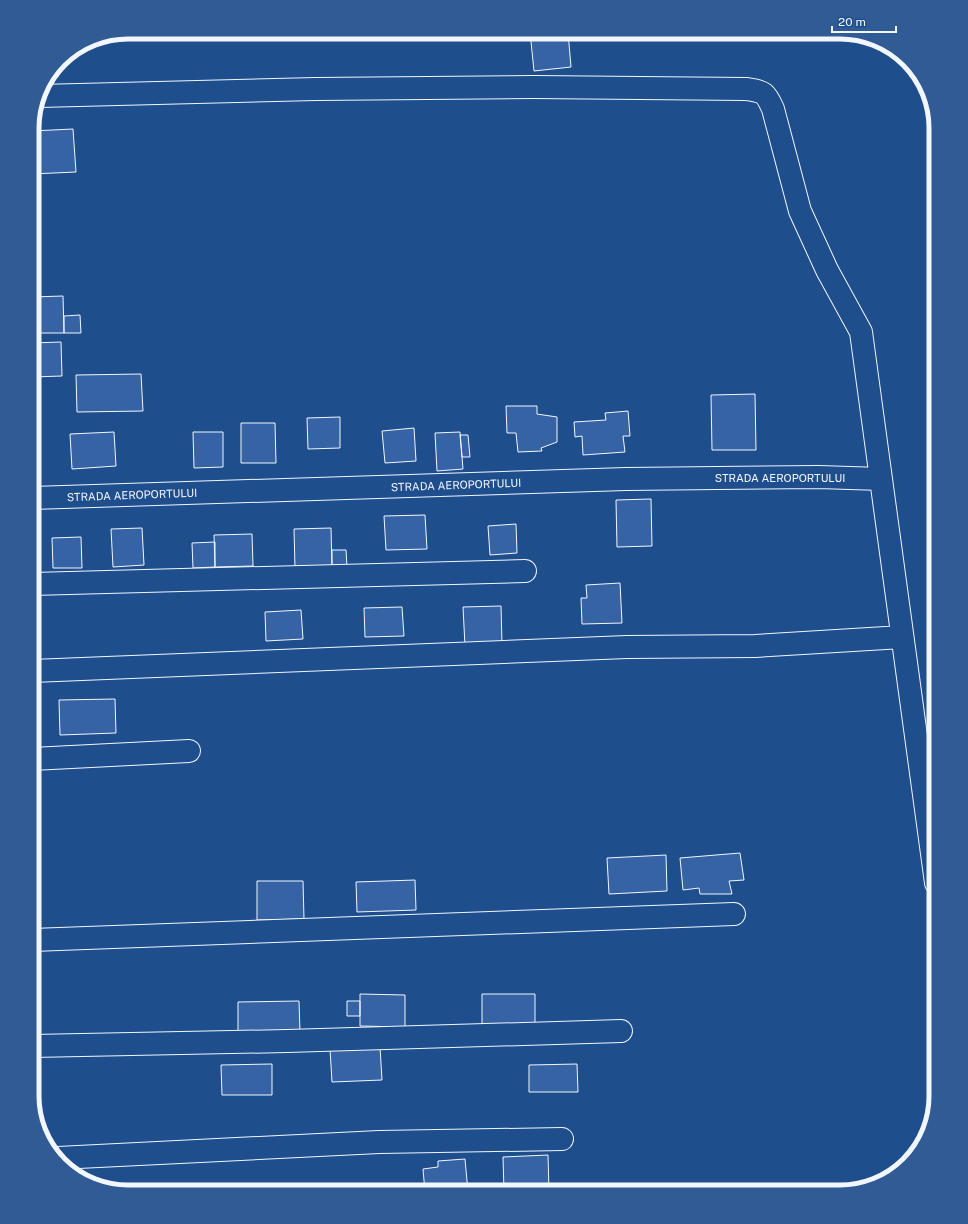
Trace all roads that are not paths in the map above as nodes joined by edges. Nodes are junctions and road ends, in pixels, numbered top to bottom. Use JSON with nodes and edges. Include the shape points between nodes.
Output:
{"nodes":[{"id":1,"x":45,"y":96,"type":"edge"},
{"id":2,"x":881,"y":479,"type":"junction"},
{"id":3,"x":39,"y":498,"type":"edge"},
{"id":4,"x":524,"y":571,"type":"dead end"},
{"id":5,"x":39,"y":584,"type":"edge"},
{"id":6,"x":902,"y":637,"type":"junction"},
{"id":7,"x":39,"y":671,"type":"edge"},
{"id":8,"x":189,"y":751,"type":"dead end"},
{"id":9,"x":39,"y":760,"type":"edge"},
{"id":10,"x":929,"y":832,"type":"edge"},
{"id":11,"x":734,"y":914,"type":"dead end"},
{"id":12,"x":39,"y":940,"type":"edge"},
{"id":13,"x":621,"y":1031,"type":"dead end"},
{"id":14,"x":39,"y":1046,"type":"edge"},
{"id":15,"x":562,"y":1139,"type":"dead end"},
{"id":16,"x":64,"y":1158,"type":"edge"}],
"edges":[{"from":1,"to":2,"type":"street","via":[[534,87],[759,90],[768,96],[773,109],[800,211],[827,270],[861,332]]},
{"from":2,"to":3,"type":"street","name":"STRADA AEROPORTULUI","via":[[626,479]]},
{"from":2,"to":6,"type":"street"},
{"from":4,"to":5,"type":"street"},
{"from":6,"to":7,"type":"street","via":[[755,646],[627,647]]},
{"from":6,"to":10,"type":"street"},
{"from":8,"to":9,"type":"street"},
{"from":11,"to":12,"type":"street"},
{"from":13,"to":14,"type":"street"},
{"from":15,"to":16,"type":"street","via":[[380,1142]]}]}
